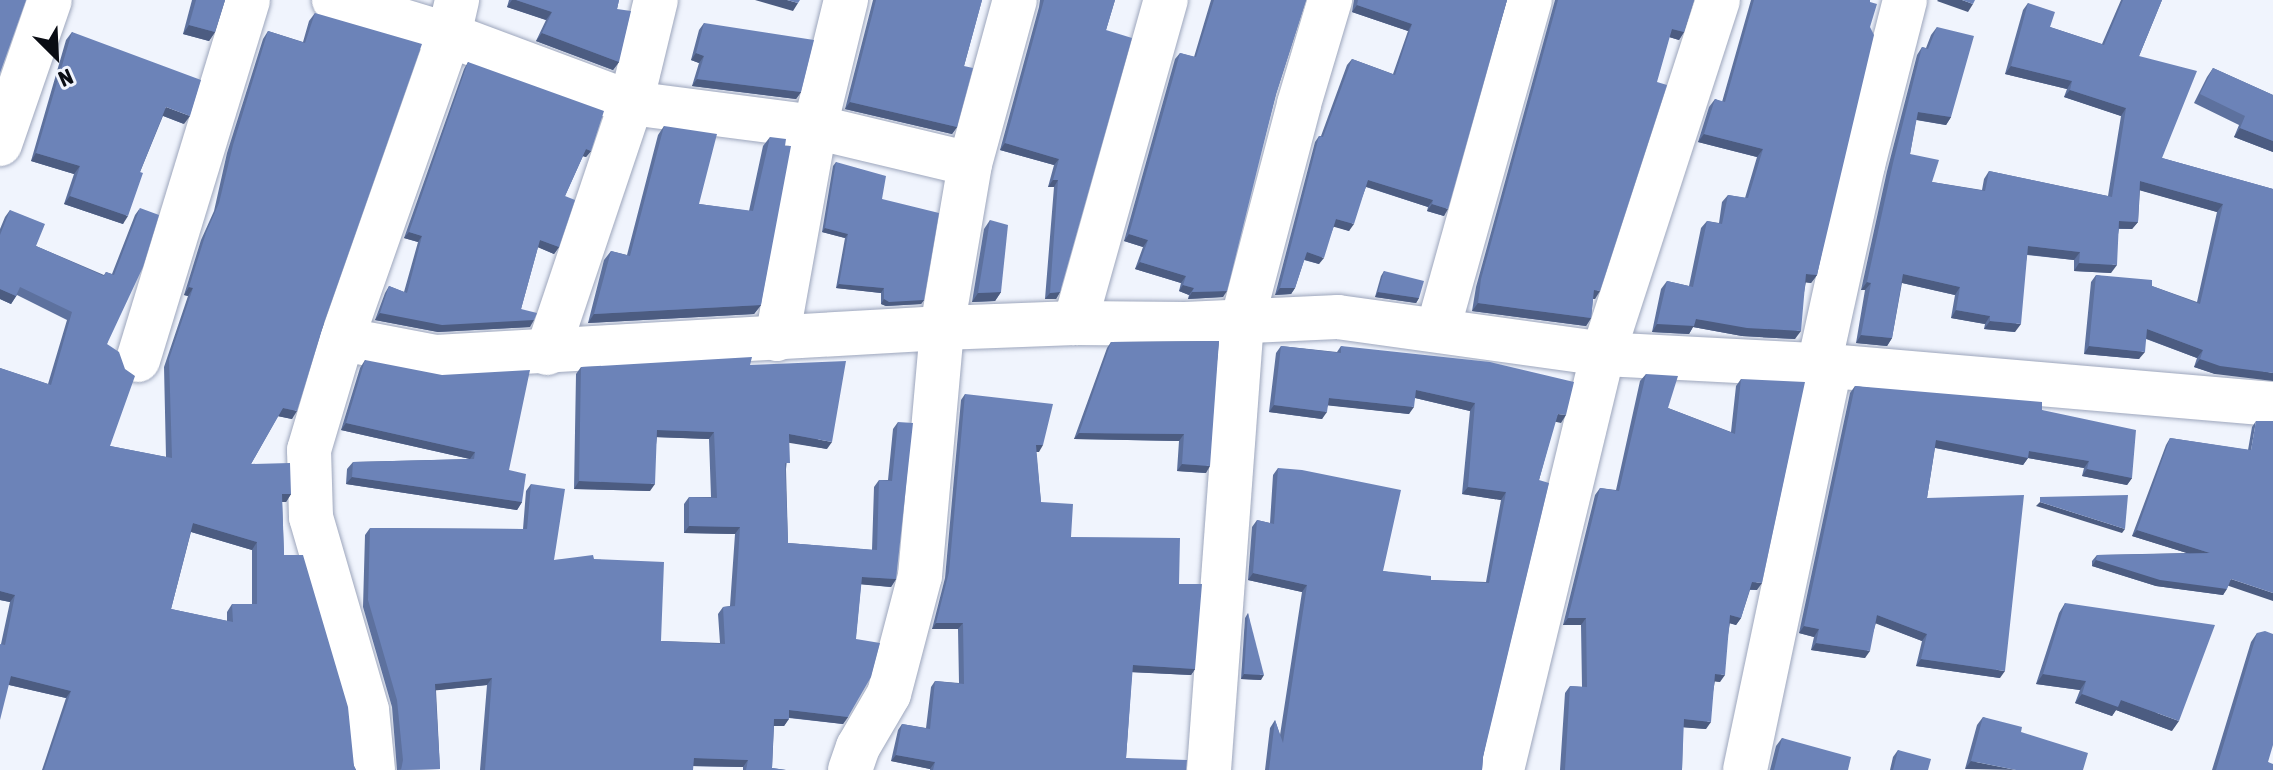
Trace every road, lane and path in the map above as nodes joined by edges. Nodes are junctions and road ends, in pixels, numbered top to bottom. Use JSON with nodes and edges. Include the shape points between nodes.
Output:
{"nodes":[{"id":1,"x":50,"y":0,"type":"edge"},
{"id":2,"x":248,"y":0,"type":"edge"},
{"id":3,"x":334,"y":0,"type":"edge"},
{"id":4,"x":656,"y":0,"type":"edge"},
{"id":5,"x":846,"y":0,"type":"edge"},
{"id":6,"x":1015,"y":0,"type":"edge"},
{"id":7,"x":1166,"y":0,"type":"edge"},
{"id":8,"x":1330,"y":0,"type":"edge"},
{"id":9,"x":1530,"y":0,"type":"edge"},
{"id":10,"x":1718,"y":0,"type":"edge"},
{"id":11,"x":1905,"y":0,"type":"edge"},
{"id":12,"x":453,"y":17,"type":"edge"},
{"id":13,"x":631,"y":103,"type":"junction"},
{"id":14,"x":815,"y":127,"type":"junction"},
{"id":15,"x":0,"y":144,"type":"edge"},
{"id":16,"x":970,"y":164,"type":"junction"},
{"id":17,"x":1242,"y":322,"type":"junction"},
{"id":18,"x":1075,"y":323,"type":"junction"},
{"id":19,"x":942,"y":328,"type":"junction"},
{"id":20,"x":1438,"y":329,"type":"junction"},
{"id":21,"x":342,"y":339,"type":"junction"},
{"id":22,"x":777,"y":339,"type":"junction"},
{"id":23,"x":547,"y":353,"type":"junction"},
{"id":24,"x":1603,"y":354,"type":"junction"},
{"id":25,"x":138,"y":360,"type":"dead end"},
{"id":26,"x":1824,"y":366,"type":"junction"},
{"id":27,"x":2273,"y":404,"type":"edge"},
{"id":28,"x":373,"y":770,"type":"edge"},
{"id":29,"x":850,"y":770,"type":"edge"},
{"id":30,"x":1209,"y":770,"type":"edge"},
{"id":31,"x":1502,"y":770,"type":"edge"},
{"id":32,"x":1745,"y":770,"type":"edge"}],
"edges":[{"from":1,"to":15,"type":"street"},
{"from":2,"to":25,"type":"street"},
{"from":3,"to":12,"type":"street"},
{"from":4,"to":13,"type":"street"},
{"from":5,"to":14,"type":"street"},
{"from":6,"to":16,"type":"street"},
{"from":7,"to":18,"type":"street"},
{"from":8,"to":17,"type":"street"},
{"from":9,"to":20,"type":"street"},
{"from":10,"to":24,"type":"street"},
{"from":11,"to":26,"type":"street","via":[[1863,165]]},
{"from":12,"to":13,"type":"street"},
{"from":12,"to":21,"type":"street"},
{"from":13,"to":14,"type":"street"},
{"from":13,"to":23,"type":"street"},
{"from":14,"to":16,"type":"street"},
{"from":14,"to":22,"type":"street"},
{"from":16,"to":19,"type":"street"},
{"from":17,"to":18,"type":"street"},
{"from":17,"to":20,"type":"street","via":[[1338,317]]},
{"from":17,"to":30,"type":"street"},
{"from":18,"to":19,"type":"street"},
{"from":19,"to":22,"type":"street"},
{"from":19,"to":29,"type":"street","via":[[920,576],[889,694]]},
{"from":20,"to":24,"type":"street"},
{"from":21,"to":23,"type":"street","via":[[436,357]]},
{"from":21,"to":28,"type":"street","via":[[309,450],[311,517],[367,710]]},
{"from":22,"to":23,"type":"street"},
{"from":24,"to":26,"type":"street"},
{"from":24,"to":31,"type":"street"},
{"from":26,"to":27,"type":"street"},
{"from":26,"to":32,"type":"street"}]}
